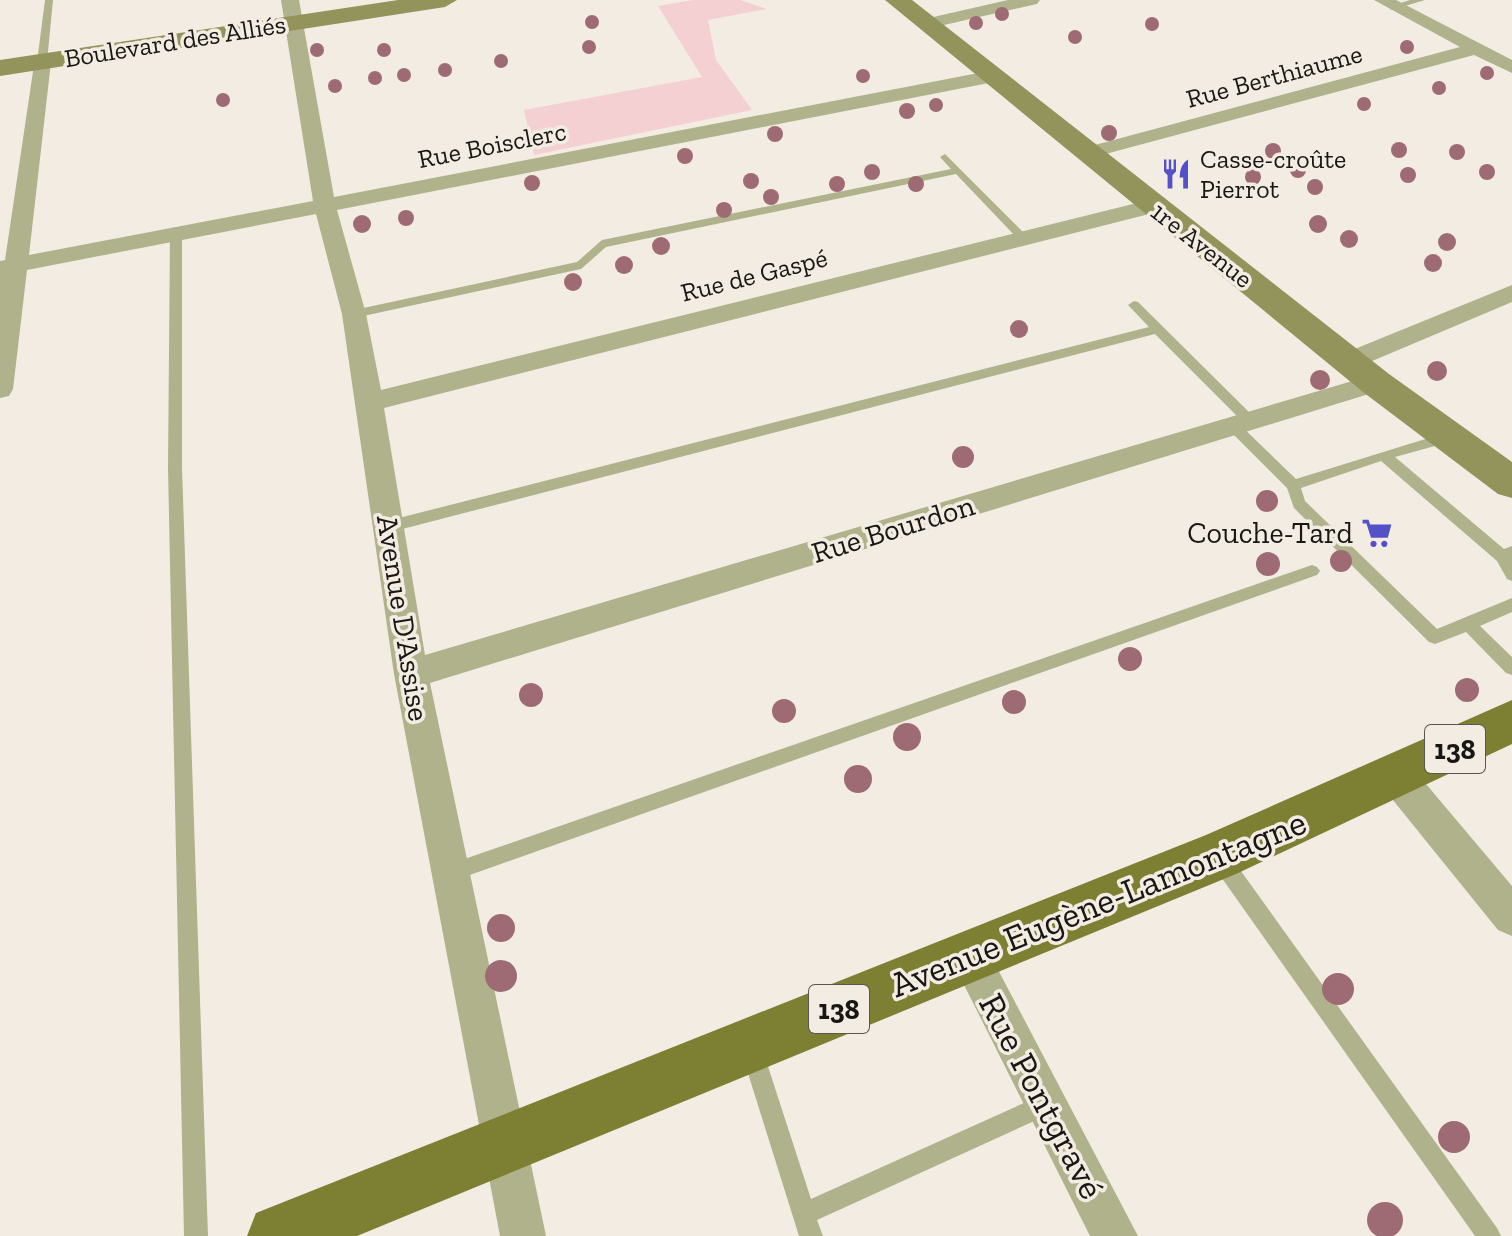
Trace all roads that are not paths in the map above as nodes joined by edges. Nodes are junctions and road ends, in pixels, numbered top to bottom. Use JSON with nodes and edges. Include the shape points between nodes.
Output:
{"nodes":[{"id":1,"x":49,"y":0,"type":"edge"},
{"id":2,"x":445,"y":0,"type":"edge"},
{"id":3,"x":897,"y":0,"type":"edge"},
{"id":4,"x":1031,"y":0,"type":"edge"},
{"id":5,"x":1417,"y":1,"type":"edge"},
{"id":6,"x":1387,"y":4,"type":"edge"},
{"id":7,"x":293,"y":12,"type":"edge"},
{"id":8,"x":926,"y":24,"type":"junction"},
{"id":9,"x":1475,"y":49,"type":"junction"},
{"id":10,"x":42,"y":62,"type":"junction"},
{"id":11,"x":1512,"y":67,"type":"edge"},
{"id":12,"x":0,"y":68,"type":"edge"},
{"id":13,"x":994,"y":76,"type":"junction"},
{"id":14,"x":1087,"y":153,"type":"junction"},
{"id":15,"x":945,"y":157,"type":"dead end"},
{"id":16,"x":956,"y":171,"type":"junction"},
{"id":17,"x":325,"y":206,"type":"junction"},
{"id":18,"x":1153,"y":206,"type":"junction"},
{"id":19,"x":176,"y":234,"type":"junction"},
{"id":20,"x":1023,"y":238,"type":"junction"},
{"id":21,"x":6,"y":267,"type":"edge"},
{"id":22,"x":1512,"y":293,"type":"edge"},
{"id":23,"x":1134,"y":305,"type":"dead end"},
{"id":24,"x":354,"y":314,"type":"junction"},
{"id":25,"x":1158,"y":329,"type":"junction"},
{"id":26,"x":1362,"y":372,"type":"junction"},
{"id":27,"x":0,"y":389,"type":"edge"},
{"id":28,"x":370,"y":402,"type":"junction"},
{"id":29,"x":1241,"y":424,"type":"junction"},
{"id":30,"x":1448,"y":437,"type":"junction"},
{"id":31,"x":1383,"y":455,"type":"junction"},
{"id":32,"x":1512,"y":483,"type":"edge"},
{"id":33,"x":1293,"y":485,"type":"junction"},
{"id":34,"x":387,"y":527,"type":"junction"},
{"id":35,"x":1508,"y":554,"type":"edge"},
{"id":36,"x":1312,"y":571,"type":"dead end"},
{"id":37,"x":1512,"y":575,"type":"edge"},
{"id":38,"x":1512,"y":605,"type":"edge"},
{"id":39,"x":1468,"y":624,"type":"junction"},
{"id":40,"x":1512,"y":668,"type":"edge"},
{"id":41,"x":411,"y":674,"type":"junction"},
{"id":42,"x":1512,"y":721,"type":"edge"},
{"id":43,"x":1397,"y":777,"type":"junction"},
{"id":44,"x":1218,"y":856,"type":"junction"},
{"id":45,"x":450,"y":873,"type":"junction"},
{"id":46,"x":1512,"y":916,"type":"edge"},
{"id":47,"x":970,"y":957,"type":"junction"},
{"id":48,"x":750,"y":1046,"type":"junction"},
{"id":49,"x":1046,"y":1104,"type":"junction"},
{"id":50,"x":504,"y":1145,"type":"junction"},
{"id":51,"x":808,"y":1225,"type":"edge"},
{"id":52,"x":196,"y":1236,"type":"edge"},
{"id":53,"x":279,"y":1236,"type":"edge"},
{"id":54,"x":523,"y":1236,"type":"edge"},
{"id":55,"x":1115,"y":1236,"type":"edge"},
{"id":56,"x":1489,"y":1236,"type":"edge"}],
"edges":[{"from":1,"to":10,"type":"lane"},
{"from":2,"to":7,"type":"street","name":"Boulevard des Alliés"},
{"from":3,"to":8,"type":"street","name":"1re Avenue"},
{"from":4,"to":8,"type":"street"},
{"from":5,"to":6,"type":"lane"},
{"from":6,"to":9,"type":"street"},
{"from":7,"to":10,"type":"street","name":"Boulevard des Alliés"},
{"from":7,"to":17,"type":"street","name":"Avenue D'Assise"},
{"from":8,"to":13,"type":"street","name":"1re Avenue"},
{"from":9,"to":11,"type":"street"},
{"from":9,"to":14,"type":"street","name":"Rue Berthiaume"},
{"from":10,"to":12,"type":"street","name":"Boulevard des Alliés"},
{"from":10,"to":21,"type":"street"},
{"from":13,"to":14,"type":"street","name":"1re Avenue"},
{"from":13,"to":17,"type":"street","name":"Rue Boisclerc"},
{"from":14,"to":18,"type":"street","name":"1re Avenue"},
{"from":15,"to":16,"type":"lane"},
{"from":16,"to":20,"type":"lane"},
{"from":16,"to":24,"type":"lane","via":[[602,244],[581,265]]},
{"from":17,"to":19,"type":"street","name":"Rue Boisclerc"},
{"from":17,"to":24,"type":"street","name":"Avenue D'Assise"},
{"from":18,"to":20,"type":"street","name":"Rue de Gaspé"},
{"from":18,"to":26,"type":"street","name":"1re Avenue"},
{"from":19,"to":21,"type":"street","name":"Rue Boisclerc"},
{"from":19,"to":52,"type":"lane","via":[[175,468]]},
{"from":20,"to":28,"type":"street","name":"Rue de Gaspé"},
{"from":21,"to":27,"type":"street"},
{"from":22,"to":26,"type":"street","name":"Rue Bourdon"},
{"from":23,"to":25,"type":"lane"},
{"from":24,"to":28,"type":"street","name":"Avenue D'Assise"},
{"from":25,"to":29,"type":"lane"},
{"from":25,"to":34,"type":"lane"},
{"from":26,"to":29,"type":"street","name":"Rue Bourdon"},
{"from":26,"to":30,"type":"street","name":"1re Avenue"},
{"from":28,"to":34,"type":"street","name":"Avenue D'Assise"},
{"from":29,"to":33,"type":"lane"},
{"from":29,"to":41,"type":"street","name":"Rue Bourdon"},
{"from":30,"to":31,"type":"lane"},
{"from":30,"to":32,"type":"street","name":"1re Avenue"},
{"from":31,"to":33,"type":"lane"},
{"from":31,"to":35,"type":"lane"},
{"from":33,"to":39,"type":"lane","via":[[1299,504],[1435,637]]},
{"from":34,"to":41,"type":"street","name":"Avenue D'Assise"},
{"from":35,"to":37,"type":"lane"},
{"from":36,"to":45,"type":"lane"},
{"from":38,"to":39,"type":"lane"},
{"from":39,"to":40,"type":"lane"},
{"from":41,"to":45,"type":"street","name":"Avenue D'Assise"},
{"from":42,"to":43,"type":"main road","name":"Avenue Eugène-Lamontagne","number":"138"},
{"from":43,"to":44,"type":"main road","name":"Avenue Eugène-Lamontagne","number":"138"},
{"from":43,"to":46,"type":"street"},
{"from":44,"to":47,"type":"main road","name":"Avenue Eugène-Lamontagne","number":"138"},
{"from":44,"to":56,"type":"lane"},
{"from":45,"to":50,"type":"street","name":"Avenue D'Assise"},
{"from":47,"to":48,"type":"main road","name":"Avenue Eugène-Lamontagne","number":"138"},
{"from":47,"to":49,"type":"street","name":"Rue Pontgravé"},
{"from":48,"to":50,"type":"main road","name":"Avenue Eugène-Lamontagne","number":"138"},
{"from":48,"to":51,"type":"lane"},
{"from":49,"to":51,"type":"lane"},
{"from":49,"to":55,"type":"street","name":"Rue Pontgravé"},
{"from":50,"to":53,"type":"main road","name":"Avenue Eugène-Lamontagne","number":"138"},
{"from":50,"to":54,"type":"street","name":"Avenue D'Assise"}]}
